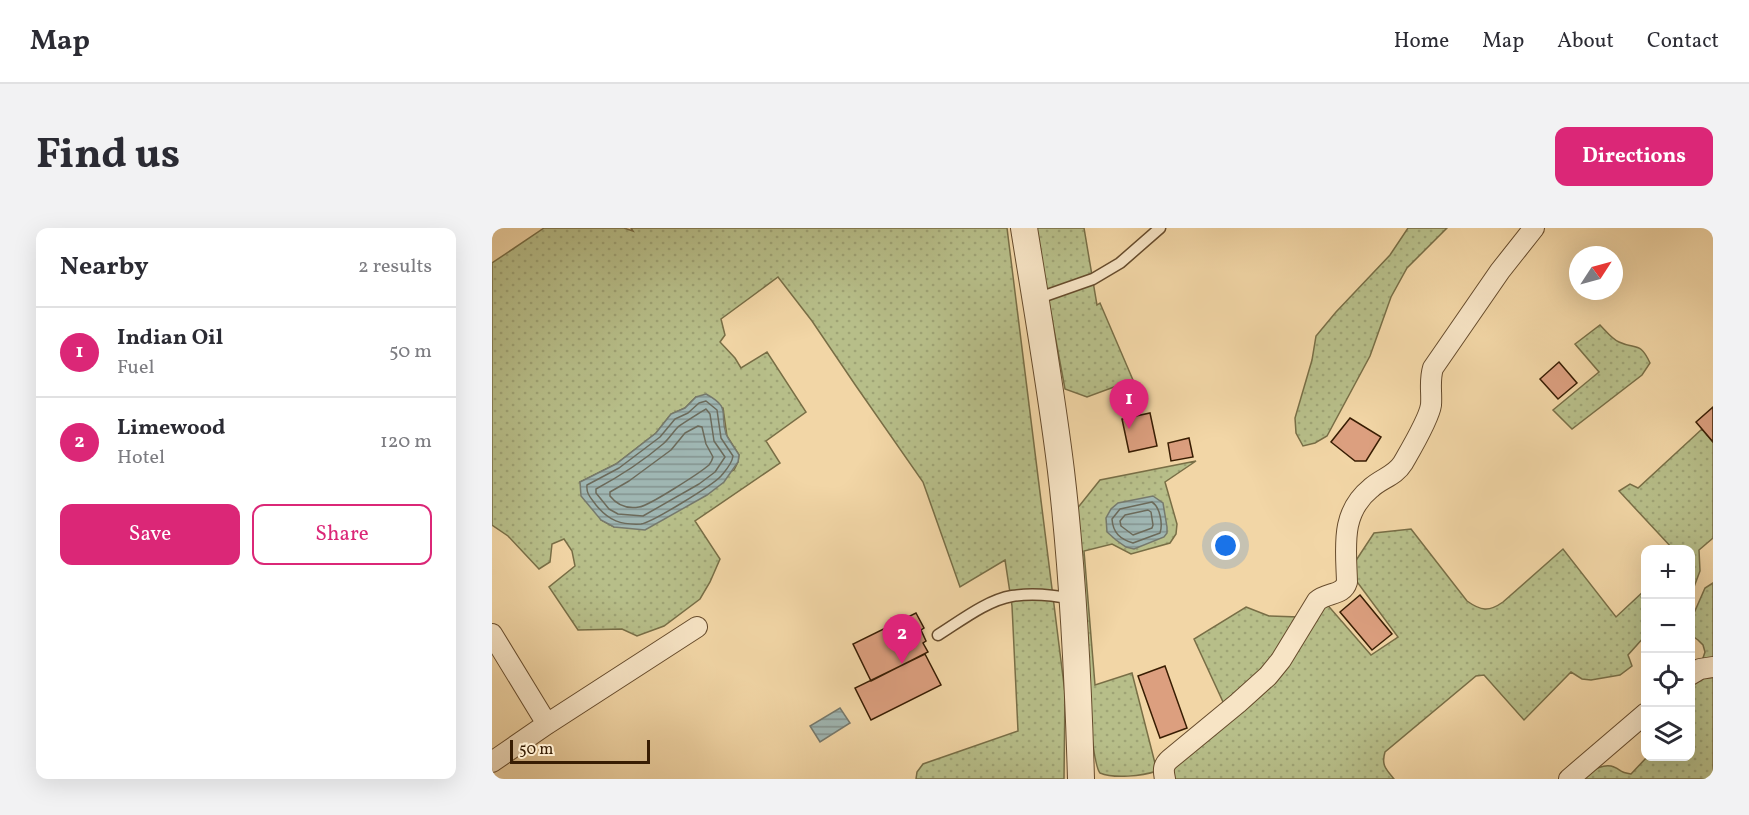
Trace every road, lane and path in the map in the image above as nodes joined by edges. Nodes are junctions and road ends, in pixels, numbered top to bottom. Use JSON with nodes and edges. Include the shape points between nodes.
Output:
{"nodes":[{"id":1,"x":1024,"y":228,"type":"edge"},
{"id":2,"x":1160,"y":228,"type":"edge"},
{"id":3,"x":1534,"y":228,"type":"edge"},
{"id":4,"x":1042,"y":297,"type":"junction"},
{"id":5,"x":1063,"y":597,"type":"junction"},
{"id":6,"x":697,"y":627,"type":"dead end"},
{"id":7,"x":492,"y":634,"type":"edge"},
{"id":8,"x":938,"y":634,"type":"dead end"},
{"id":9,"x":1713,"y":667,"type":"edge"},
{"id":10,"x":1695,"y":672,"type":"edge"},
{"id":11,"x":1641,"y":717,"type":"edge"},
{"id":12,"x":547,"y":724,"type":"junction"},
{"id":13,"x":492,"y":762,"type":"edge"},
{"id":14,"x":1082,"y":779,"type":"edge"},
{"id":15,"x":1165,"y":779,"type":"edge"},
{"id":16,"x":1569,"y":779,"type":"edge"}],
"edges":[{"from":1,"to":4,"type":"street"},
{"from":2,"to":4,"type":"lane","via":[[1120,263],[1093,279]]},
{"from":3,"to":15,"type":"street","via":[[1433,368],[1429,413],[1402,464],[1369,489],[1349,517],[1345,587],[1317,601],[1268,676],[1168,761],[1163,772]]},
{"from":4,"to":5,"type":"street","via":[[1068,548]]},
{"from":5,"to":8,"type":"lane","via":[[1011,596]]},
{"from":5,"to":14,"type":"street"},
{"from":6,"to":12,"type":"street"},
{"from":7,"to":12,"type":"street"},
{"from":9,"to":10,"type":"street"},
{"from":11,"to":16,"type":"street"},
{"from":12,"to":13,"type":"street"}]}
